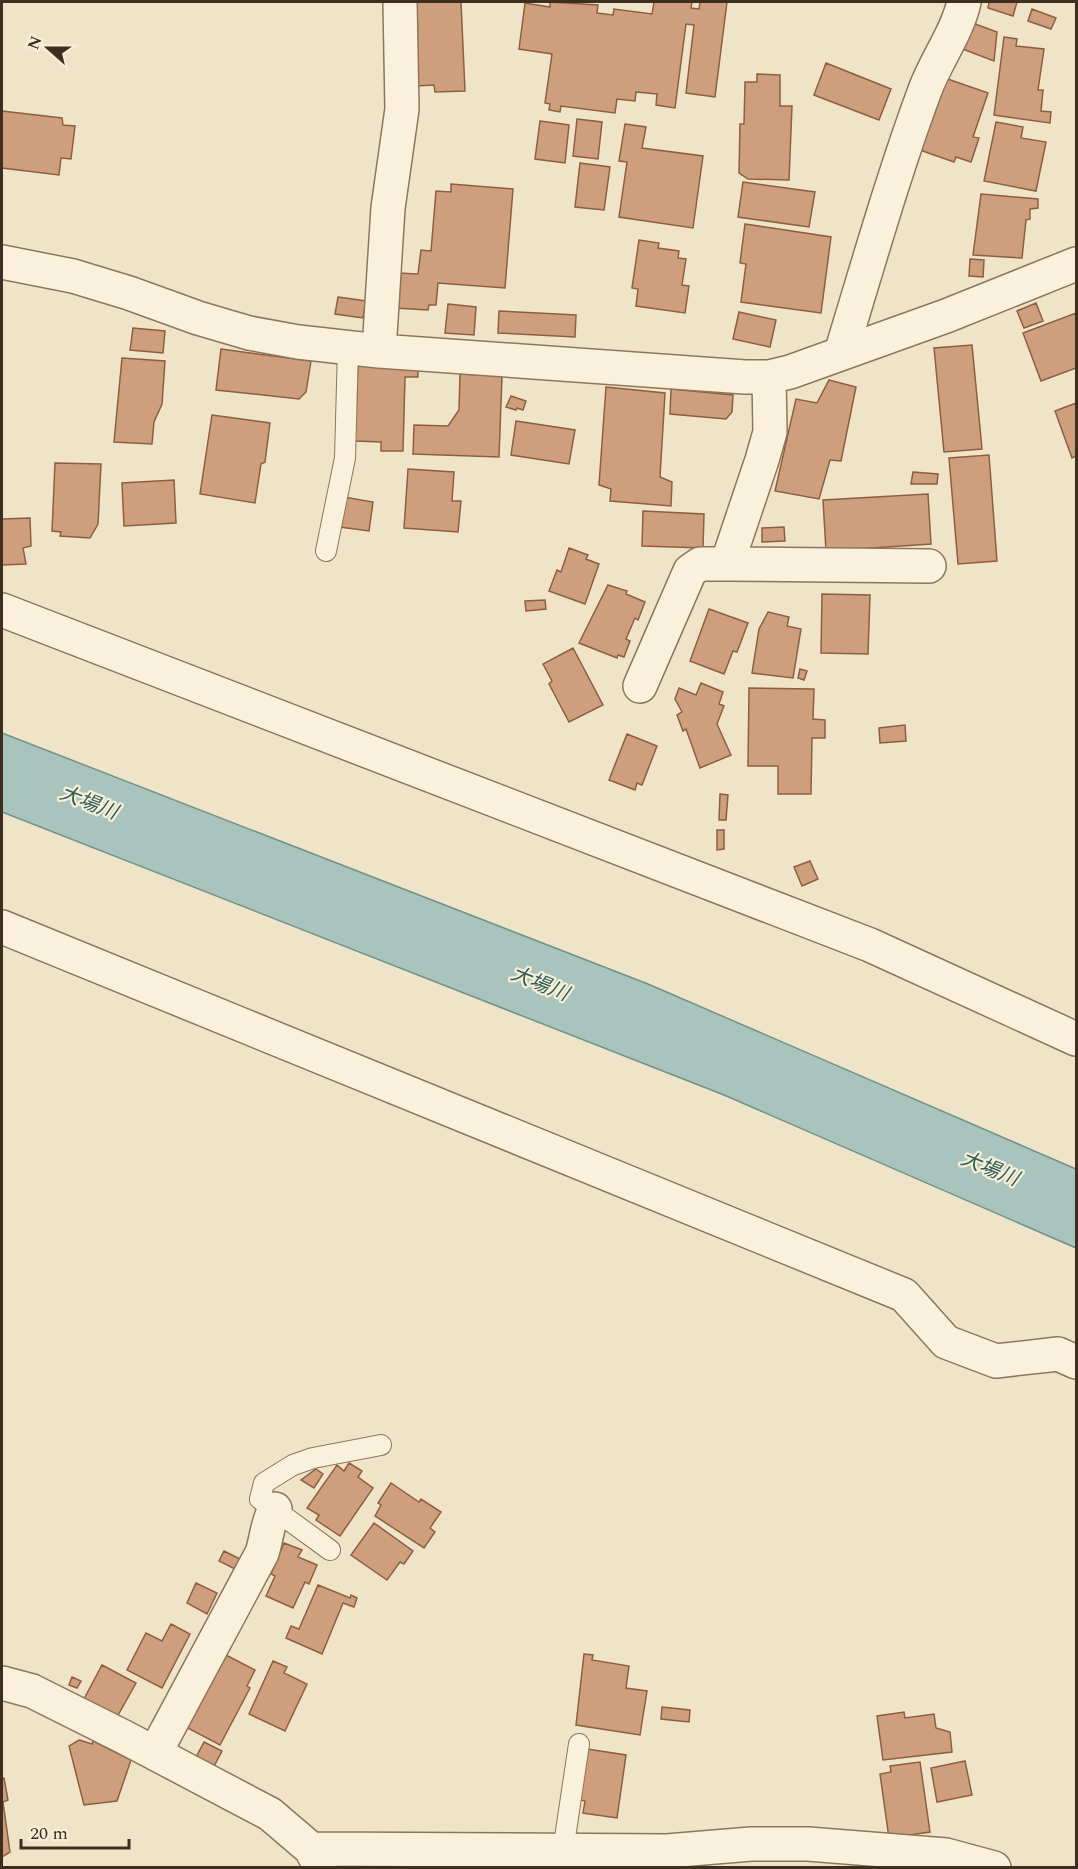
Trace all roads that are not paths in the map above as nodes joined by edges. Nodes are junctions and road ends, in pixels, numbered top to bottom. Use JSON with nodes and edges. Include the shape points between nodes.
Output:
{"nodes":[{"id":1,"x":400,"y":2,"type":"edge"},
{"id":2,"x":964,"y":2,"type":"edge"},
{"id":3,"x":2,"y":262,"type":"edge"},
{"id":4,"x":1077,"y":264,"type":"edge"},
{"id":5,"x":364,"y":349,"type":"junction"},
{"id":6,"x":841,"y":353,"type":"junction"},
{"id":7,"x":769,"y":376,"type":"junction"},
{"id":8,"x":326,"y":551,"type":"dead end"},
{"id":9,"x":727,"y":564,"type":"junction"},
{"id":10,"x":929,"y":566,"type":"dead end"},
{"id":11,"x":2,"y":610,"type":"edge"},
{"id":12,"x":640,"y":686,"type":"dead end"},
{"id":13,"x":2,"y":927,"type":"edge"},
{"id":14,"x":1077,"y":1039,"type":"edge"},
{"id":15,"x":1077,"y":1362,"type":"edge"},
{"id":16,"x":381,"y":1445,"type":"dead end"},
{"id":17,"x":275,"y":1509,"type":"junction"},
{"id":18,"x":330,"y":1550,"type":"dead end"},
{"id":19,"x":2,"y":1683,"type":"edge"},
{"id":20,"x":579,"y":1744,"type":"dead end"},
{"id":21,"x":154,"y":1753,"type":"junction"},
{"id":22,"x":563,"y":1851,"type":"junction"},
{"id":23,"x":315,"y":1858,"type":"edge"},
{"id":24,"x":994,"y":1868,"type":"edge"}],
"edges":[{"from":1,"to":5,"type":"street","via":[[402,109]]},
{"from":2,"to":6,"type":"street","via":[[926,87]]},
{"from":3,"to":5,"type":"street","via":[[73,276],[249,333]]},
{"from":4,"to":6,"type":"street"},
{"from":5,"to":7,"type":"street"},
{"from":5,"to":8,"type":"lane"},
{"from":6,"to":7,"type":"street"},
{"from":7,"to":9,"type":"street","via":[[770,432]]},
{"from":9,"to":10,"type":"street"},
{"from":9,"to":12,"type":"street","via":[[700,564],[690,571]]},
{"from":11,"to":14,"type":"street","via":[[870,945]]},
{"from":13,"to":15,"type":"street","via":[[904,1295],[946,1342],[996,1361],[1058,1354]]},
{"from":16,"to":17,"type":"lane","via":[[293,1465],[264,1483],[260,1500]]},
{"from":17,"to":18,"type":"lane"},
{"from":17,"to":21,"type":"street","via":[[262,1553]]},
{"from":19,"to":21,"type":"street","via":[[32,1691]]},
{"from":20,"to":22,"type":"lane"},
{"from":21,"to":23,"type":"street","via":[[270,1814]]},
{"from":22,"to":23,"type":"street"},
{"from":22,"to":24,"type":"street","via":[[808,1844],[946,1855]]}]}
